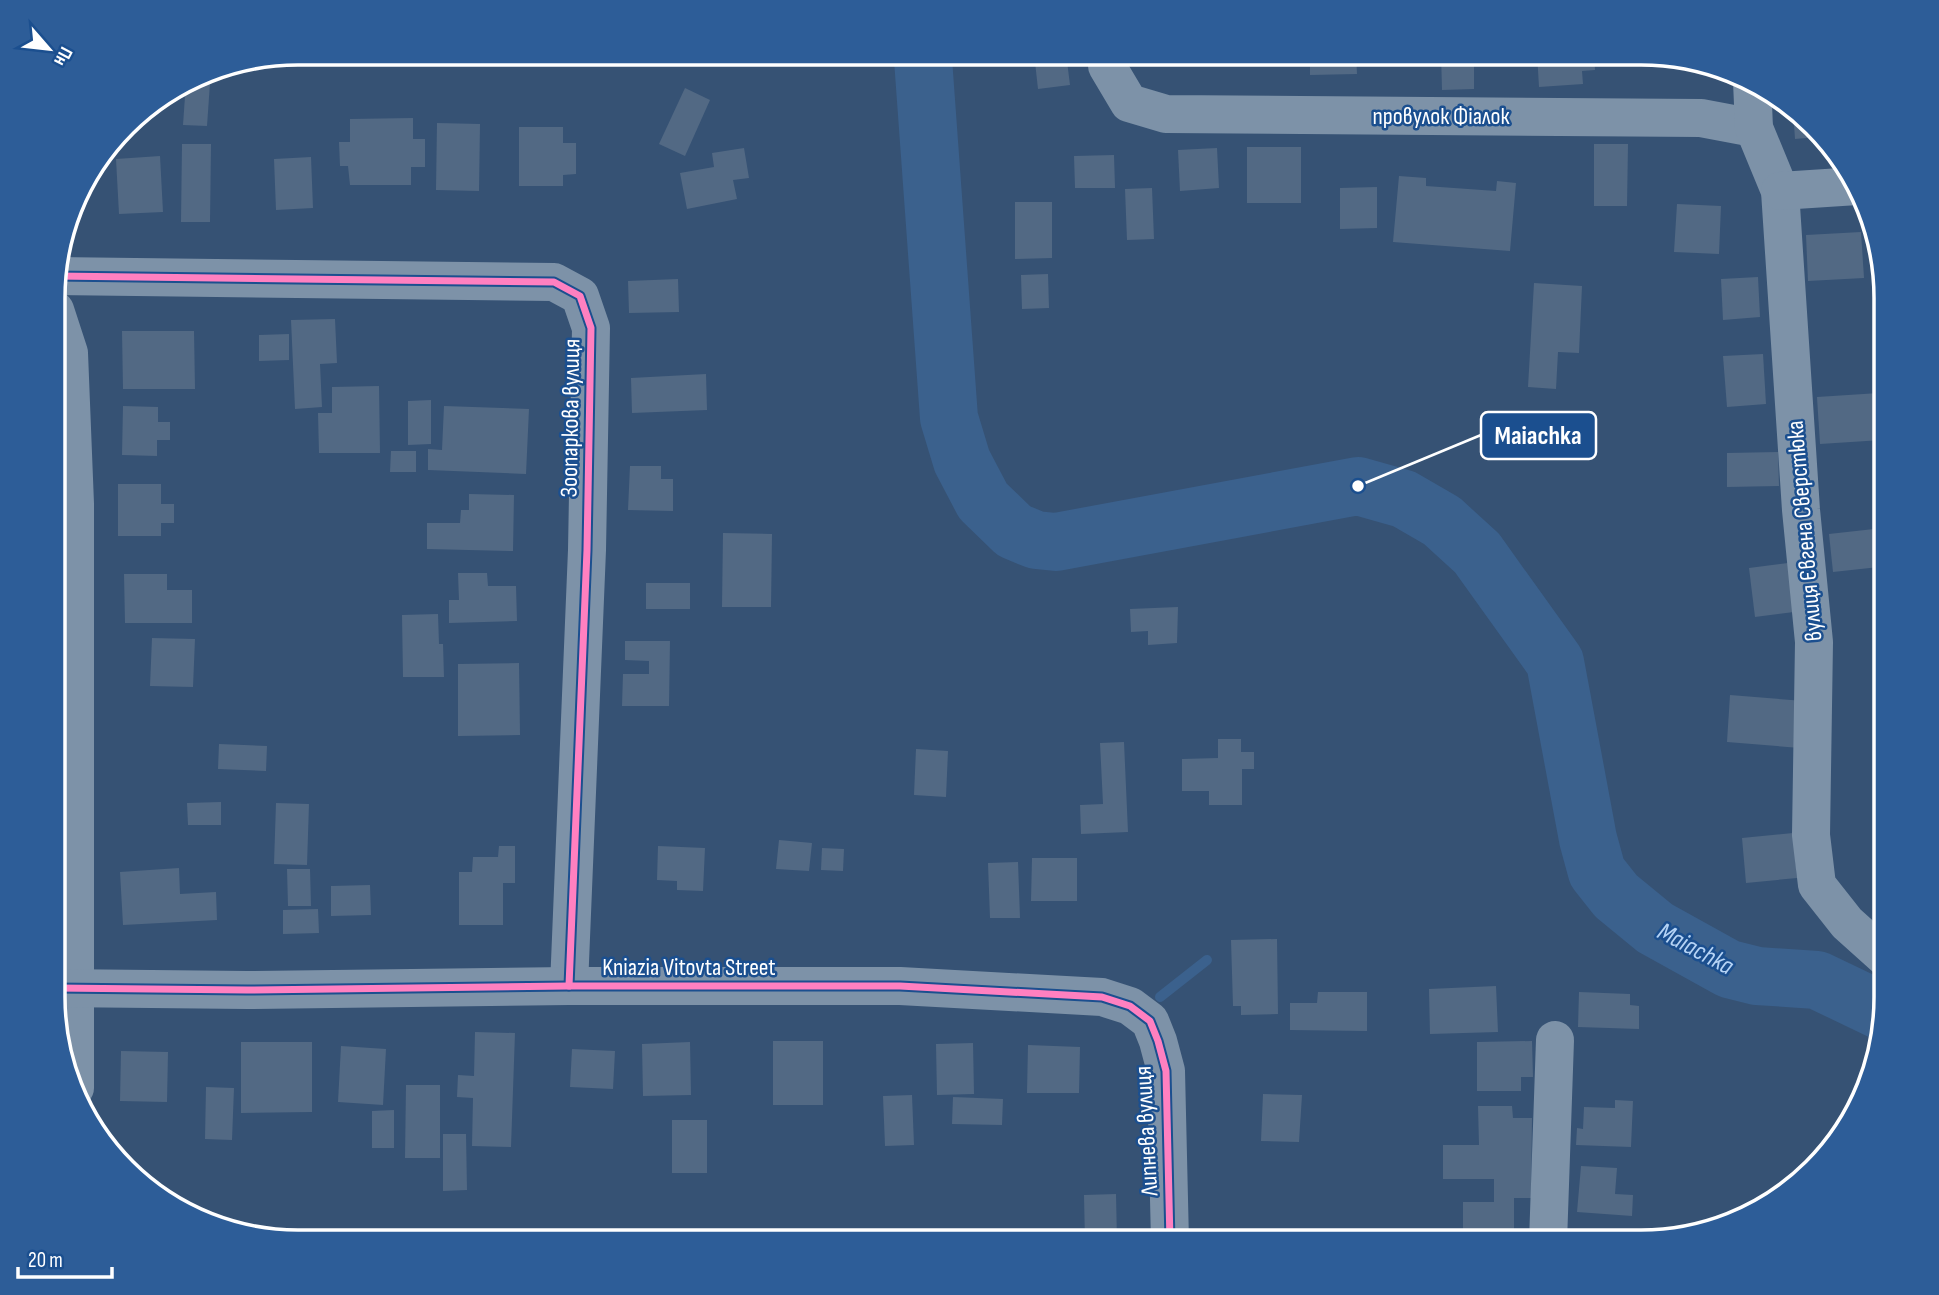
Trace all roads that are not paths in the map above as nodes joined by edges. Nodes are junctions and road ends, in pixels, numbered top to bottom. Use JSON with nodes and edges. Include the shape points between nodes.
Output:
{"nodes":[{"id":1,"x":1107,"y":65,"type":"edge"},
{"id":2,"x":1753,"y":94,"type":"edge"},
{"id":3,"x":1754,"y":128,"type":"junction"},
{"id":4,"x":1846,"y":187,"type":"edge"},
{"id":5,"x":1780,"y":191,"type":"junction"},
{"id":6,"x":66,"y":276,"type":"edge"},
{"id":7,"x":65,"y":341,"type":"edge"},
{"id":8,"x":1874,"y":947,"type":"edge"},
{"id":9,"x":569,"y":986,"type":"junction"},
{"id":10,"x":65,"y":988,"type":"edge"},
{"id":11,"x":1150,"y":1021,"type":"joint"},
{"id":12,"x":1555,"y":1040,"type":"dead end"},
{"id":13,"x":71,"y":1052,"type":"edge"},
{"id":14,"x":1170,"y":1230,"type":"edge"},
{"id":15,"x":1548,"y":1230,"type":"edge"}],
"edges":[{"from":1,"to":3,"type":"street","name":"провулок Фіалок","via":[[1129,103],[1166,114],[1701,118]]},
{"from":2,"to":3,"type":"street","name":"вулиця Євгена Сверстюка"},
{"from":3,"to":5,"type":"street","name":"вулиця Євгена Сверстюка"},
{"from":4,"to":5,"type":"street"},
{"from":5,"to":8,"type":"street","name":"вулиця Євгена Сверстюка","via":[[1814,642],[1811,835],[1817,885],[1847,923]]},
{"from":6,"to":9,"type":"street","name":"Зоопаркова вулиця","via":[[554,282],[580,296],[592,328]]},
{"from":7,"to":10,"type":"street","via":[[75,504]]},
{"from":9,"to":10,"type":"street","name":"Kniazia Vitovta Street"},
{"from":9,"to":11,"type":"street","name":"Kniazia Vitovta Street","via":[[900,986],[1102,997],[1130,1006]]},
{"from":10,"to":13,"type":"street"},
{"from":11,"to":14,"type":"street","name":"Липнева вулиця","via":[[1166,1071]]},
{"from":12,"to":15,"type":"street"}]}
